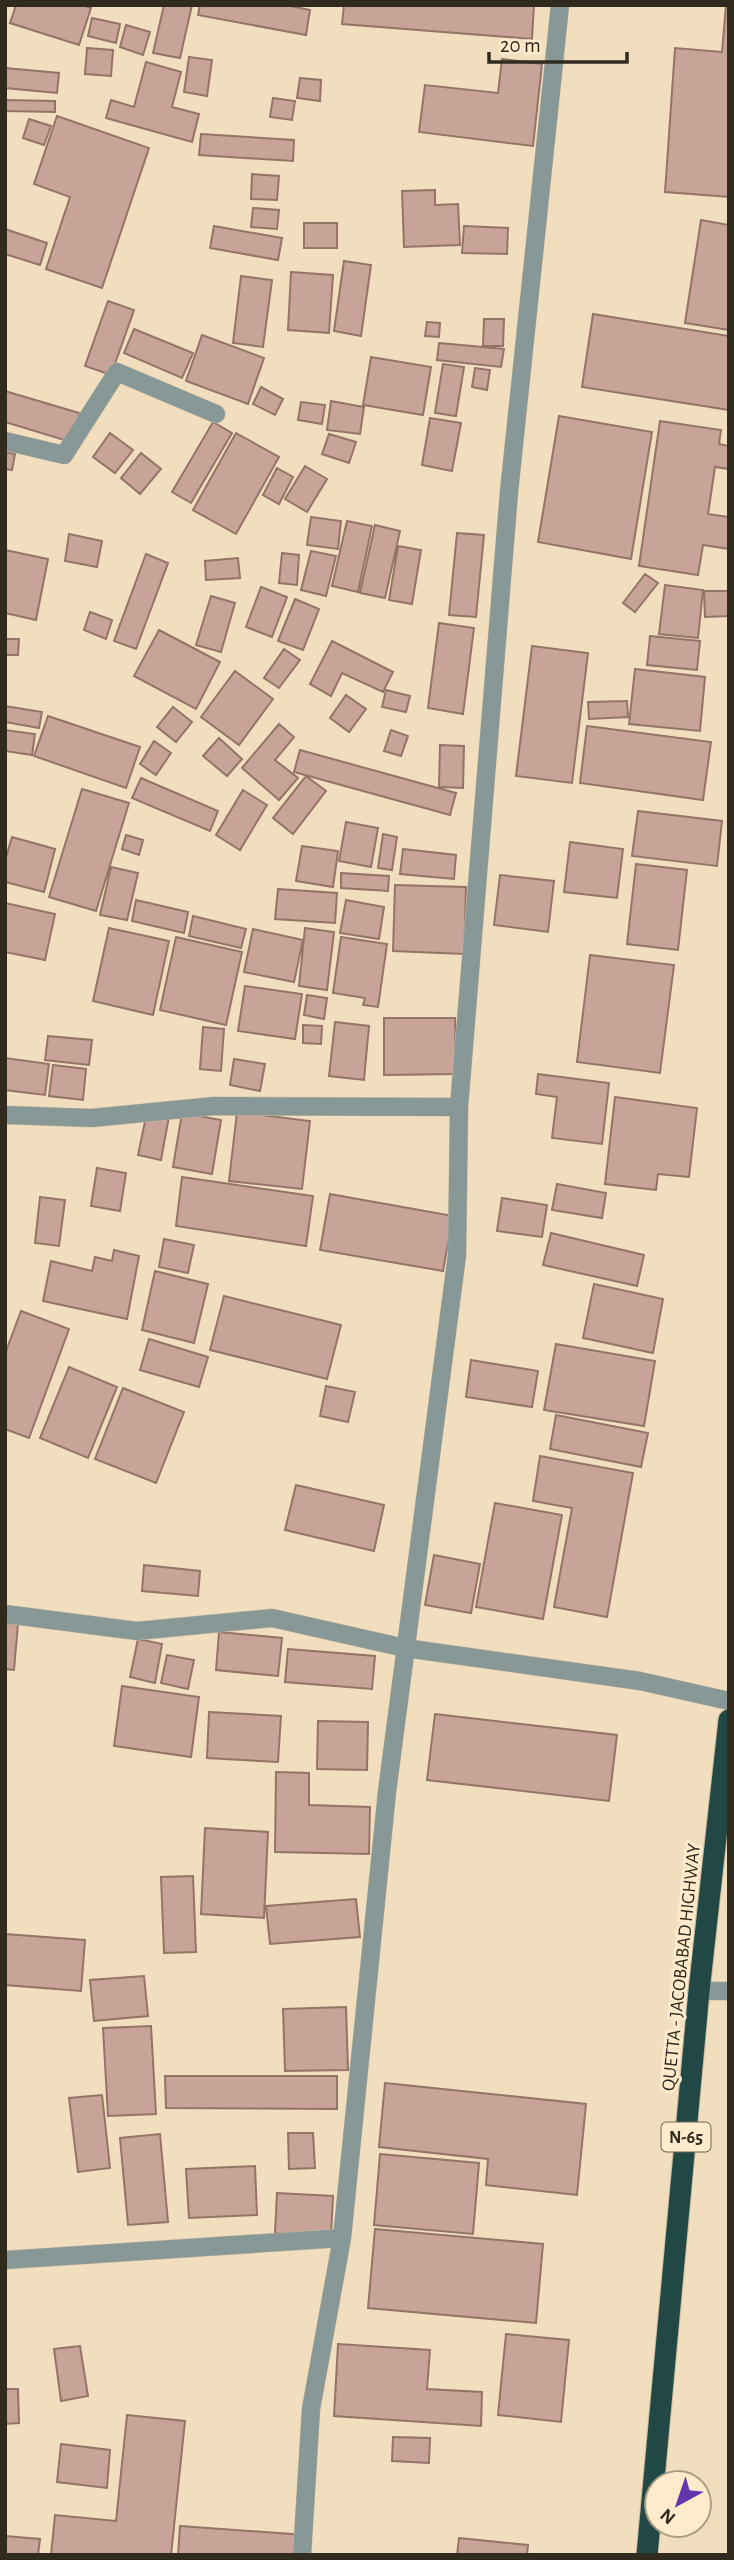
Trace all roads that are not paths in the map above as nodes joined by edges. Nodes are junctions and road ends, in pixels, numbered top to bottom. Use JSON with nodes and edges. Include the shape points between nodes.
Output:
{"nodes":[{"id":1,"x":560,"y":5,"type":"edge"},
{"id":2,"x":216,"y":414,"type":"dead end"},
{"id":3,"x":5,"y":441,"type":"edge"},
{"id":4,"x":459,"y":1107,"type":"junction"},
{"id":5,"x":5,"y":1115,"type":"edge"},
{"id":6,"x":5,"y":1614,"type":"edge"},
{"id":7,"x":405,"y":1648,"type":"junction"},
{"id":8,"x":729,"y":1702,"type":"edge"},
{"id":9,"x":729,"y":1720,"type":"edge"},
{"id":10,"x":699,"y":1991,"type":"junction"},
{"id":11,"x":729,"y":1991,"type":"edge"},
{"id":12,"x":342,"y":2238,"type":"junction"},
{"id":13,"x":5,"y":2260,"type":"edge"},
{"id":14,"x":302,"y":2555,"type":"edge"},
{"id":15,"x":648,"y":2555,"type":"edge"}],
"edges":[{"from":1,"to":4,"type":"street","via":[[509,492]]},
{"from":2,"to":3,"type":"street","via":[[117,372],[64,455]]},
{"from":4,"to":5,"type":"street","via":[[214,1106],[92,1118]]},
{"from":4,"to":7,"type":"street","via":[[457,1255]]},
{"from":6,"to":7,"type":"street","via":[[137,1631],[272,1618]]},
{"from":7,"to":8,"type":"street","via":[[640,1681]]},
{"from":7,"to":12,"type":"street"},
{"from":9,"to":10,"type":"highway","name":"QUETTA - JACOBABAD HIGHWAY","number":"N-65"},
{"from":10,"to":11,"type":"street"},
{"from":10,"to":15,"type":"highway","name":"QUETTA - JACOBABAD HIGHWAY","number":"N-65"},
{"from":12,"to":13,"type":"street"},
{"from":12,"to":14,"type":"street","via":[[311,2409]]}]}
